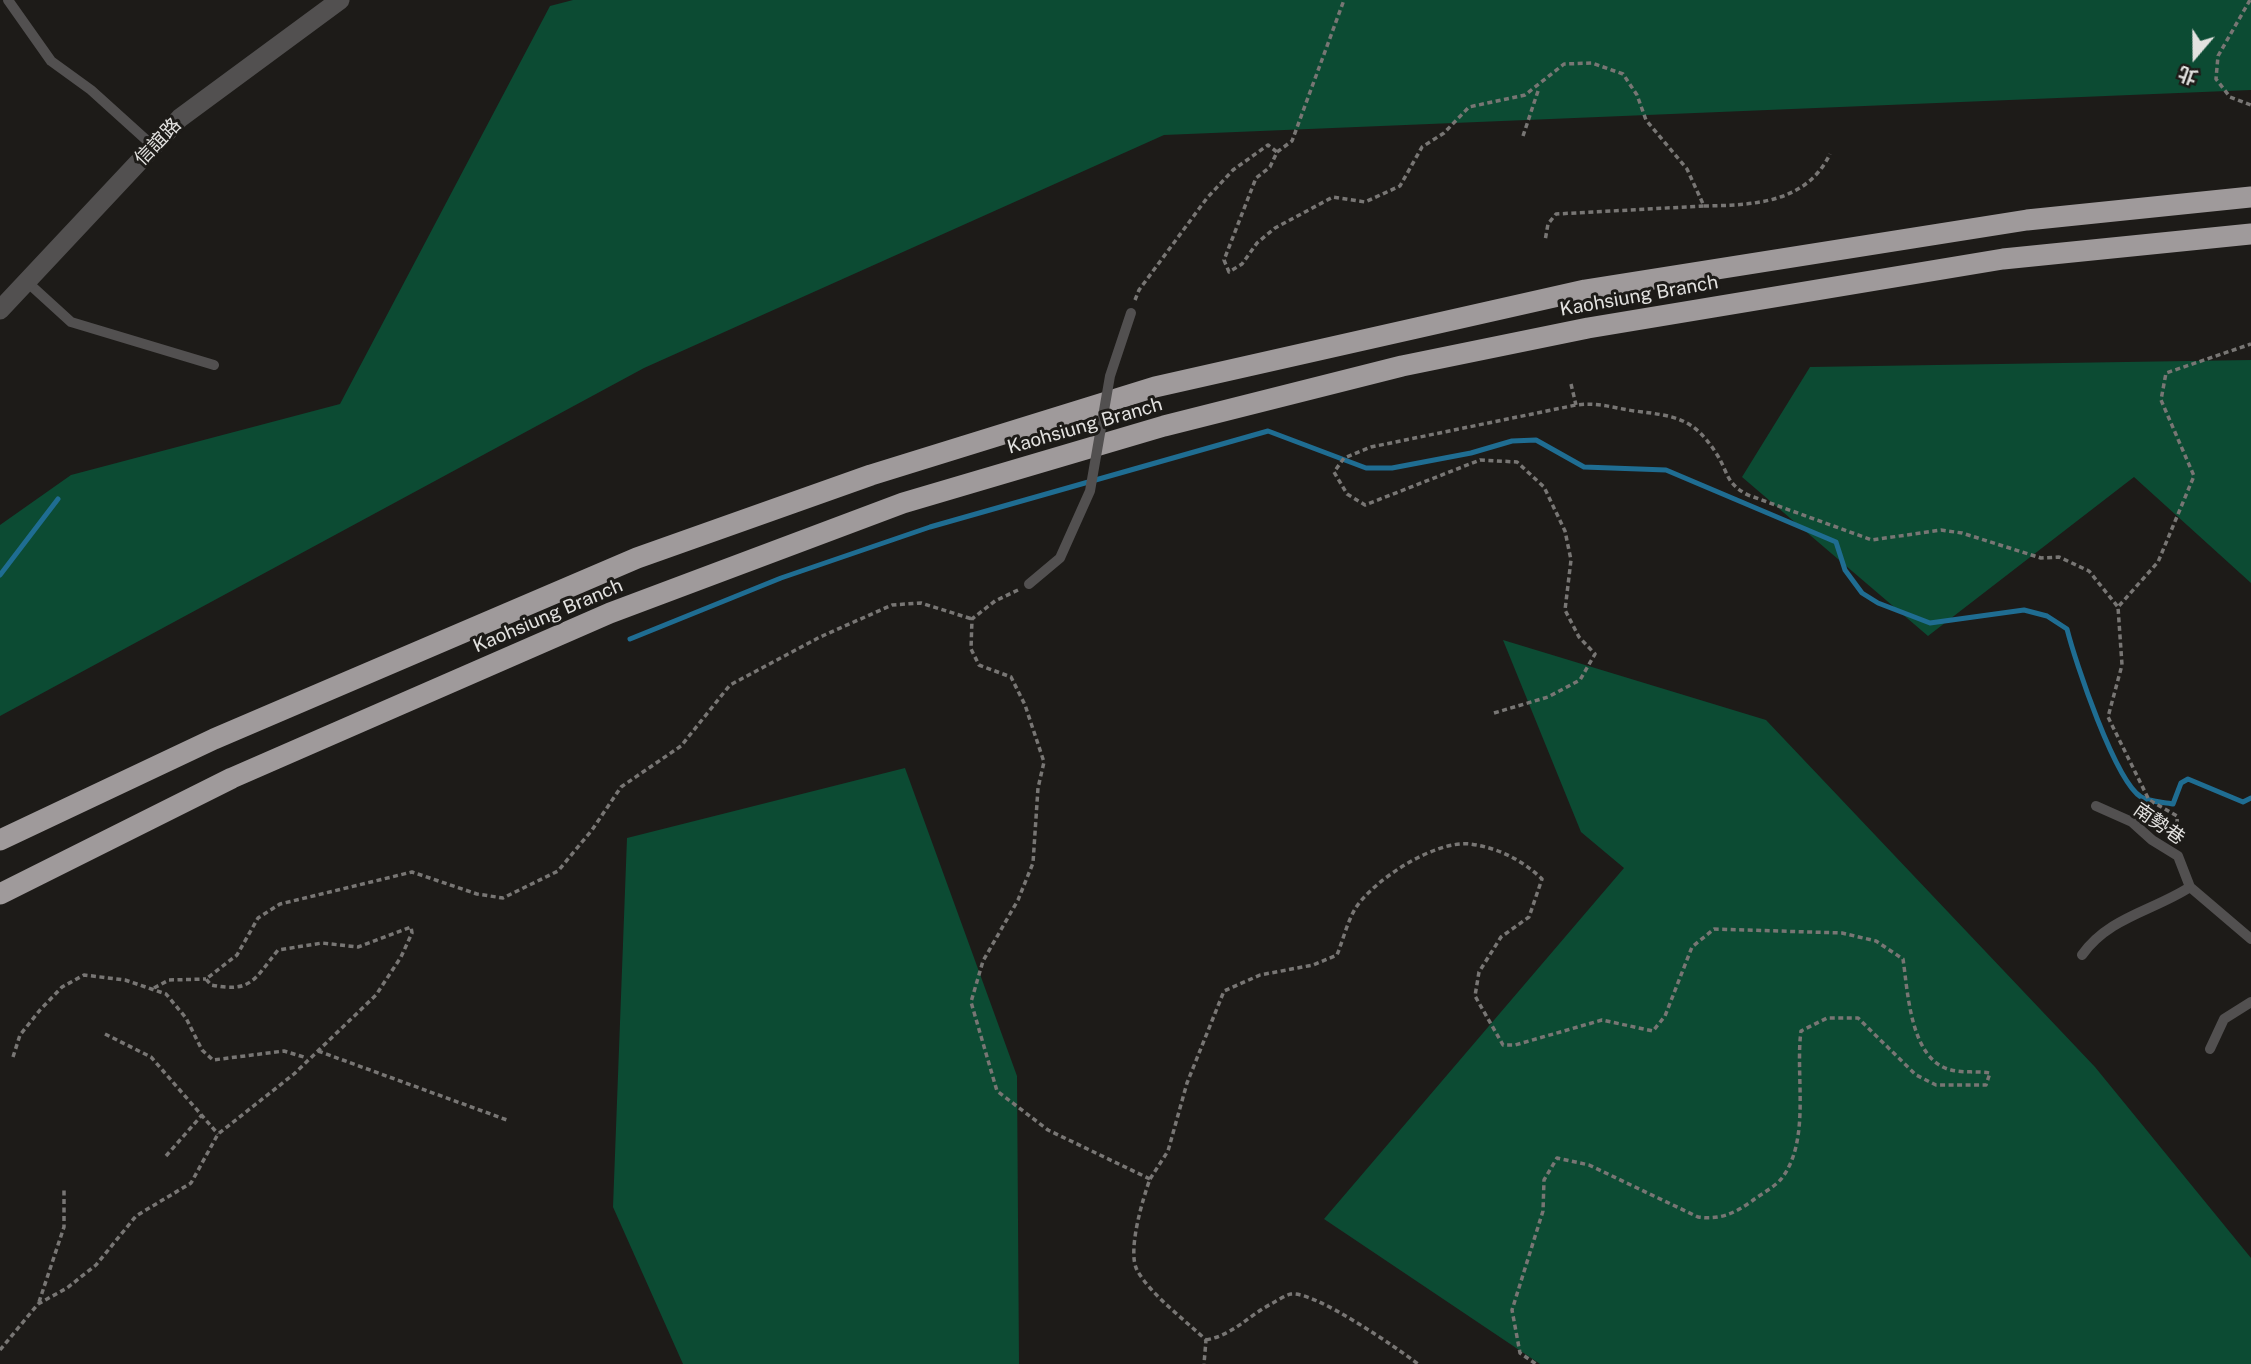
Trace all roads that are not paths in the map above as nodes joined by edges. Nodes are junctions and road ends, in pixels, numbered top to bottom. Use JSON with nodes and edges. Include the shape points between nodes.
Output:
{"nodes":[{"id":1,"x":8,"y":0,"type":"edge"},
{"id":2,"x":340,"y":0,"type":"edge"},
{"id":3,"x":153,"y":146,"type":"junction"},
{"id":4,"x":2251,"y":197,"type":"edge"},
{"id":5,"x":2251,"y":234,"type":"edge"},
{"id":6,"x":25,"y":281,"type":"junction"},
{"id":7,"x":0,"y":310,"type":"edge"},
{"id":8,"x":1130,"y":313,"type":"road end"},
{"id":9,"x":214,"y":365,"type":"dead end"},
{"id":10,"x":1029,"y":584,"type":"road end"},
{"id":11,"x":2096,"y":806,"type":"dead end"},
{"id":12,"x":0,"y":840,"type":"edge"},
{"id":13,"x":2190,"y":887,"type":"junction"},
{"id":14,"x":0,"y":894,"type":"edge"},
{"id":15,"x":2251,"y":939,"type":"edge"},
{"id":16,"x":2082,"y":955,"type":"dead end"},
{"id":17,"x":2251,"y":1002,"type":"edge"},
{"id":18,"x":2210,"y":1049,"type":"dead end"}],
"edges":[{"from":1,"to":3,"type":"lane","via":[[51,61]]},
{"from":2,"to":3,"type":"street","name":"信誼路","via":[[180,118]]},
{"from":3,"to":6,"type":"street","name":"信誼路"},
{"from":4,"to":12,"type":"highway","name":"Kaohsiung Branch","via":[[2027,220],[1585,290],[1155,387],[871,474],[637,558],[214,739]]},
{"from":5,"to":14,"type":"highway","name":"Kaohsiung Branch","via":[[2003,259],[1588,328],[1375,372],[1164,426],[955,487],[610,613],[232,778]]},
{"from":6,"to":7,"type":"street","name":"信誼路"},
{"from":6,"to":9,"type":"lane","via":[[71,322]]},
{"from":8,"to":10,"type":"lane","bridge":true,"via":[[1110,376],[1090,491],[1060,558]]},
{"from":11,"to":13,"type":"lane","name":"南勢巷","via":[[2132,822],[2178,856]]},
{"from":13,"to":15,"type":"lane","name":"南勢巷"},
{"from":13,"to":16,"type":"lane","via":[[2122,919],[2091,942]]},
{"from":17,"to":18,"type":"lane","via":[[2224,1019]]}]}
